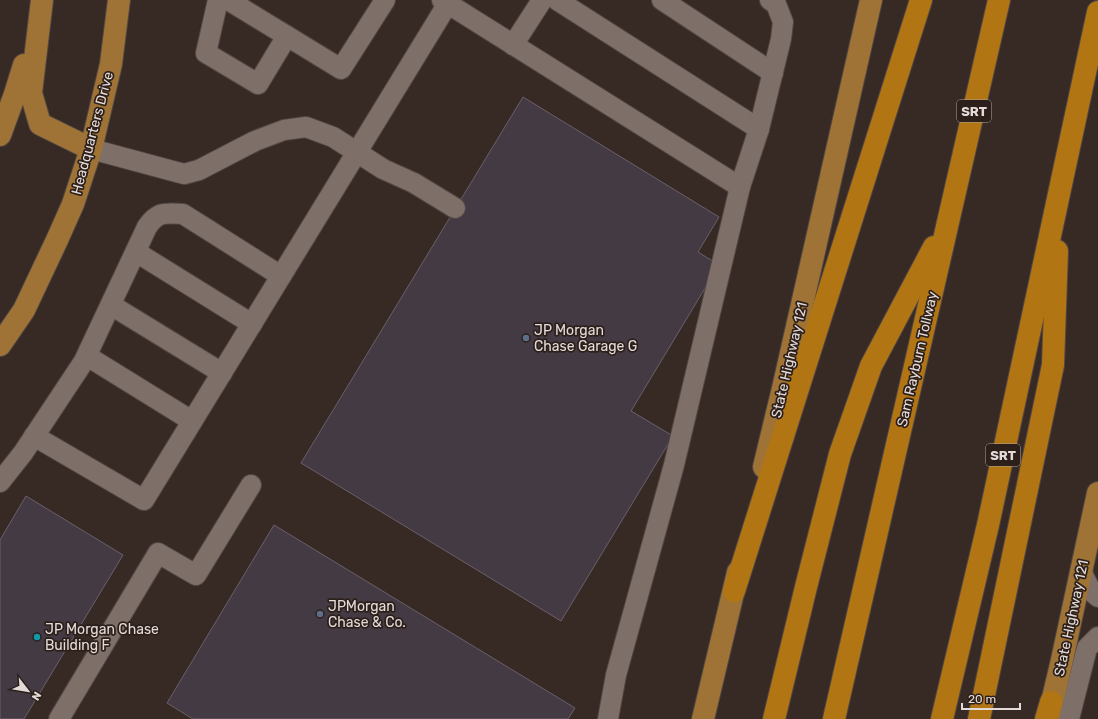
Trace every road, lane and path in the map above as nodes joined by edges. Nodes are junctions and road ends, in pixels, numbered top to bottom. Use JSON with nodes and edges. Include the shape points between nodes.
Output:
{"nodes":[{"id":1,"x":40,"y":0,"type":"edge"},
{"id":2,"x":119,"y":0,"type":"edge"},
{"id":3,"x":218,"y":0,"type":"edge"},
{"id":4,"x":228,"y":0,"type":"edge"},
{"id":5,"x":385,"y":0,"type":"edge"},
{"id":6,"x":542,"y":0,"type":"edge"},
{"id":7,"x":557,"y":0,"type":"edge"},
{"id":8,"x":662,"y":0,"type":"edge"},
{"id":9,"x":770,"y":0,"type":"edge"},
{"id":10,"x":871,"y":0,"type":"edge"},
{"id":11,"x":921,"y":0,"type":"edge"},
{"id":12,"x":999,"y":0,"type":"edge"},
{"id":13,"x":447,"y":1,"type":"edge"},
{"id":14,"x":1098,"y":12,"type":"edge"},
{"id":15,"x":287,"y":36,"type":"junction"},
{"id":16,"x":513,"y":44,"type":"junction"},
{"id":17,"x":773,"y":73,"type":"junction"},
{"id":18,"x":759,"y":129,"type":"junction"},
{"id":19,"x":0,"y":135,"type":"edge"},
{"id":20,"x":91,"y":149,"type":"junction"},
{"id":21,"x":357,"y":153,"type":"junction"},
{"id":22,"x":740,"y":187,"type":"junction"},
{"id":23,"x":1060,"y":190,"type":"junction"},
{"id":24,"x":455,"y":208,"type":"dead end"},
{"id":25,"x":948,"y":222,"type":"junction"},
{"id":26,"x":136,"y":252,"type":"junction"},
{"id":27,"x":280,"y":276,"type":"junction"},
{"id":28,"x":111,"y":305,"type":"junction"},
{"id":29,"x":252,"y":324,"type":"junction"},
{"id":30,"x":0,"y":345,"type":"edge"},
{"id":31,"x":87,"y":356,"type":"junction"},
{"id":32,"x":222,"y":373,"type":"junction"},
{"id":33,"x":192,"y":421,"type":"junction"},
{"id":34,"x":34,"y":436,"type":"junction"},
{"id":35,"x":0,"y":482,"type":"edge"},
{"id":36,"x":251,"y":485,"type":"dead end"},
{"id":37,"x":1098,"y":493,"type":"edge"},
{"id":38,"x":1081,"y":571,"type":"junction"},
{"id":39,"x":734,"y":591,"type":"junction"},
{"id":40,"x":1098,"y":597,"type":"edge"},
{"id":41,"x":1098,"y":637,"type":"edge"},
{"id":42,"x":1048,"y":713,"type":"edge"},
{"id":43,"x":58,"y":719,"type":"edge"},
{"id":44,"x":608,"y":719,"type":"edge"},
{"id":45,"x":702,"y":719,"type":"edge"},
{"id":46,"x":774,"y":719,"type":"edge"},
{"id":47,"x":834,"y":719,"type":"edge"},
{"id":48,"x":942,"y":719,"type":"edge"},
{"id":49,"x":979,"y":719,"type":"edge"},
{"id":50,"x":1069,"y":719,"type":"edge"}],
"edges":[{"from":1,"to":19,"type":"main road","via":[[26,58]]},
{"from":1,"to":20,"type":"main road","via":[[31,93],[40,124]]},
{"from":2,"to":20,"type":"main road","name":"Headquarters Drive","via":[[111,64]]},
{"from":3,"to":15,"type":"lane","via":[[206,53],[258,84]]},
{"from":4,"to":15,"type":"lane"},
{"from":5,"to":15,"type":"lane","via":[[341,69]]},
{"from":6,"to":16,"type":"lane"},
{"from":7,"to":18,"type":"lane"},
{"from":8,"to":17,"type":"lane"},
{"from":9,"to":17,"type":"lane","via":[[776,4],[783,22]]},
{"from":10,"to":39,"type":"main road","name":"State Highway 121"},
{"from":11,"to":39,"type":"highway"},
{"from":12,"to":25,"type":"highway","name":"Sam Rayburn Tollway","number":"SRT"},
{"from":13,"to":16,"type":"lane"},
{"from":13,"to":21,"type":"lane"},
{"from":14,"to":23,"type":"highway","number":"SRT"},
{"from":16,"to":22,"type":"lane"},
{"from":17,"to":18,"type":"lane"},
{"from":18,"to":22,"type":"lane"},
{"from":20,"to":21,"type":"lane","via":[[184,174],[199,170],[255,141],[284,130],[306,127],[333,137]]},
{"from":20,"to":30,"type":"main road","name":"Headquarters Drive","via":[[58,240],[24,310]]},
{"from":21,"to":24,"type":"lane"},
{"from":21,"to":27,"type":"lane"},
{"from":22,"to":44,"type":"lane","via":[[674,465],[616,675]]},
{"from":23,"to":48,"type":"highway","number":"SRT","via":[[988,525]]},
{"from":23,"to":49,"type":"highway","via":[[1052,365]]},
{"from":25,"to":46,"type":"highway","via":[[871,366],[840,454]]},
{"from":25,"to":47,"type":"highway","name":"Sam Rayburn Tollway","number":"SRT"},
{"from":26,"to":27,"type":"lane","via":[[153,218],[165,213],[183,214]]},
{"from":26,"to":28,"type":"lane"},
{"from":26,"to":29,"type":"lane"},
{"from":27,"to":29,"type":"lane"},
{"from":28,"to":31,"type":"lane"},
{"from":28,"to":32,"type":"lane"},
{"from":29,"to":32,"type":"lane"},
{"from":31,"to":33,"type":"lane"},
{"from":31,"to":34,"type":"lane"},
{"from":32,"to":33,"type":"lane"},
{"from":33,"to":34,"type":"lane","via":[[144,500]]},
{"from":34,"to":35,"type":"lane"},
{"from":36,"to":43,"type":"lane","via":[[196,575],[158,553]]},
{"from":37,"to":38,"type":"main road","name":"State Highway 121"},
{"from":38,"to":40,"type":"lane","via":[[1091,591]]},
{"from":38,"to":42,"type":"main road","name":"State Highway 121"},
{"from":39,"to":45,"type":"main road","name":"State Highway 121"},
{"from":41,"to":50,"type":"lane","via":[[1087,648]]}]}
